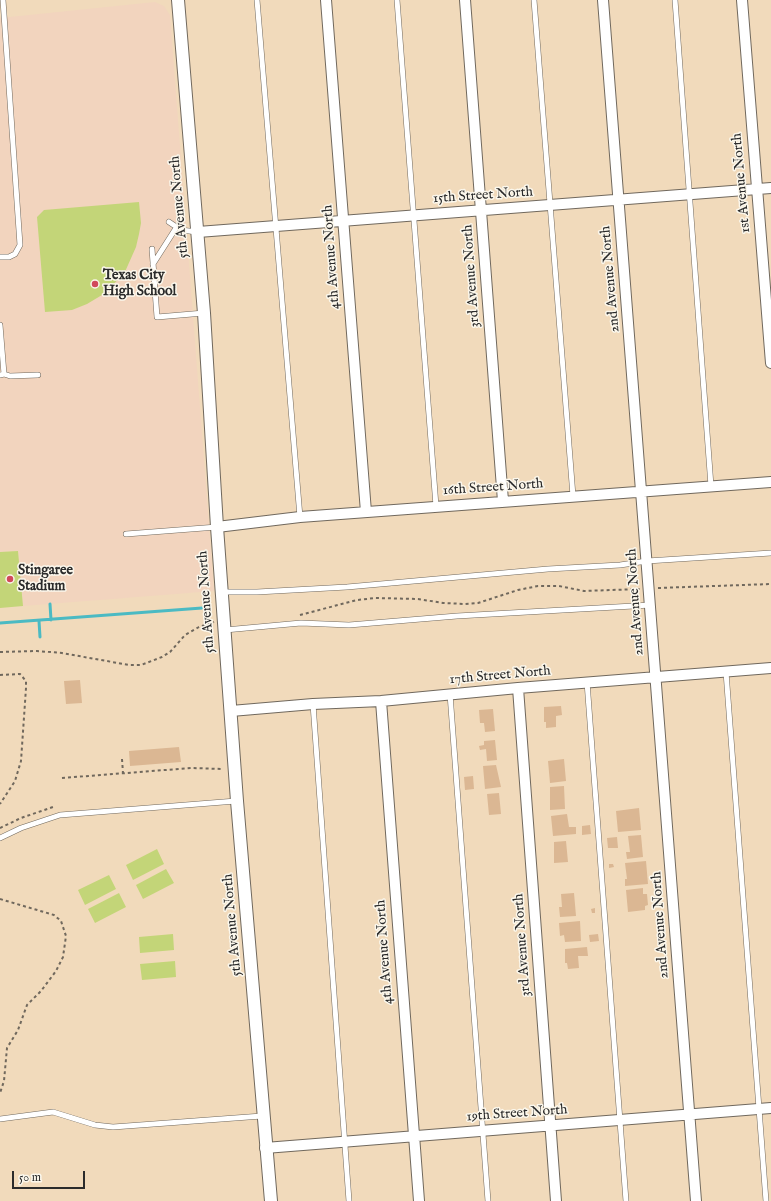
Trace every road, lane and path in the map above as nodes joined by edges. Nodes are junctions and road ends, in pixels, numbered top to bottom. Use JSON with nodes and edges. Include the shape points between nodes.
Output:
{"nodes":[{"id":1,"x":3,"y":0,"type":"edge"},
{"id":2,"x":178,"y":0,"type":"edge"},
{"id":3,"x":257,"y":0,"type":"edge"},
{"id":4,"x":326,"y":0,"type":"edge"},
{"id":5,"x":397,"y":0,"type":"edge"},
{"id":6,"x":465,"y":0,"type":"edge"},
{"id":7,"x":534,"y":0,"type":"edge"},
{"id":8,"x":603,"y":0,"type":"edge"},
{"id":9,"x":675,"y":0,"type":"edge"},
{"id":10,"x":742,"y":0,"type":"edge"},
{"id":11,"x":3,"y":39,"type":"edge"},
{"id":12,"x":771,"y":188,"type":"edge"},
{"id":13,"x":757,"y":189,"type":"junction"},
{"id":14,"x":689,"y":194,"type":"junction"},
{"id":15,"x":618,"y":199,"type":"junction"},
{"id":16,"x":550,"y":205,"type":"junction"},
{"id":17,"x":481,"y":210,"type":"junction"},
{"id":18,"x":412,"y":215,"type":"junction"},
{"id":19,"x":343,"y":220,"type":"junction"},
{"id":20,"x":169,"y":222,"type":"dead end"},
{"id":21,"x":276,"y":226,"type":"junction"},
{"id":22,"x":176,"y":228,"type":"junction"},
{"id":23,"x":198,"y":232,"type":"junction"},
{"id":24,"x":152,"y":249,"type":"dead end"},
{"id":25,"x":0,"y":257,"type":"edge"},
{"id":26,"x":153,"y":264,"type":"junction"},
{"id":27,"x":204,"y":314,"type":"junction"},
{"id":28,"x":0,"y":325,"type":"edge"},
{"id":29,"x":771,"y":363,"type":"edge"},
{"id":30,"x":2,"y":374,"type":"edge"},
{"id":31,"x":38,"y":375,"type":"dead end"},
{"id":32,"x":771,"y":482,"type":"edge"},
{"id":33,"x":712,"y":486,"type":"junction"},
{"id":34,"x":642,"y":491,"type":"junction"},
{"id":35,"x":573,"y":496,"type":"junction"},
{"id":36,"x":503,"y":501,"type":"junction"},
{"id":37,"x":436,"y":506,"type":"junction"},
{"id":38,"x":366,"y":512,"type":"junction"},
{"id":39,"x":300,"y":517,"type":"junction"},
{"id":40,"x":217,"y":527,"type":"junction"},
{"id":41,"x":126,"y":534,"type":"dead end"},
{"id":42,"x":771,"y":553,"type":"edge"},
{"id":43,"x":647,"y":561,"type":"junction"},
{"id":44,"x":771,"y":584,"type":"edge"},
{"id":45,"x":649,"y":588,"type":"junction"},
{"id":46,"x":222,"y":592,"type":"junction"},
{"id":47,"x":651,"y":605,"type":"junction"},
{"id":48,"x":300,"y":615,"type":"dead end"},
{"id":49,"x":224,"y":625,"type":"junction"},
{"id":50,"x":0,"y":652,"type":"edge"},
{"id":51,"x":771,"y":668,"type":"edge"},
{"id":52,"x":726,"y":672,"type":"junction"},
{"id":53,"x":0,"y":675,"type":"edge"},
{"id":54,"x":656,"y":677,"type":"junction"},
{"id":55,"x":587,"y":682,"type":"junction"},
{"id":56,"x":518,"y":688,"type":"junction"},
{"id":57,"x":450,"y":694,"type":"junction"},
{"id":58,"x":381,"y":701,"type":"junction"},
{"id":59,"x":313,"y":704,"type":"junction"},
{"id":60,"x":231,"y":711,"type":"junction"},
{"id":61,"x":122,"y":759,"type":"dead end"},
{"id":62,"x":222,"y":770,"type":"dead end"},
{"id":63,"x":123,"y":774,"type":"junction"},
{"id":64,"x":62,"y":778,"type":"dead end"},
{"id":65,"x":237,"y":801,"type":"junction"},
{"id":66,"x":0,"y":804,"type":"edge"},
{"id":67,"x":52,"y":807,"type":"dead end"},
{"id":68,"x":0,"y":828,"type":"edge"},
{"id":69,"x":0,"y":838,"type":"edge"},
{"id":70,"x":0,"y":899,"type":"edge"},
{"id":71,"x":0,"y":1093,"type":"edge"},
{"id":72,"x":771,"y":1108,"type":"edge"},
{"id":73,"x":759,"y":1109,"type":"junction"},
{"id":74,"x":689,"y":1114,"type":"junction"},
{"id":75,"x":262,"y":1116,"type":"junction"},
{"id":76,"x":0,"y":1119,"type":"edge"},
{"id":77,"x":620,"y":1120,"type":"junction"},
{"id":78,"x":550,"y":1125,"type":"junction"},
{"id":79,"x":482,"y":1130,"type":"junction"},
{"id":80,"x":413,"y":1136,"type":"junction"},
{"id":81,"x":344,"y":1141,"type":"junction"},
{"id":82,"x":265,"y":1148,"type":"junction"},
{"id":83,"x":271,"y":1201,"type":"edge"},
{"id":84,"x":349,"y":1201,"type":"edge"},
{"id":85,"x":419,"y":1201,"type":"edge"},
{"id":86,"x":488,"y":1201,"type":"edge"},
{"id":87,"x":556,"y":1201,"type":"edge"},
{"id":88,"x":626,"y":1201,"type":"edge"},
{"id":89,"x":696,"y":1201,"type":"edge"},
{"id":90,"x":766,"y":1201,"type":"edge"}],
"edges":[{"from":1,"to":11,"type":"lane"},
{"from":2,"to":23,"type":"street","name":"5th Avenue North"},
{"from":3,"to":21,"type":"lane"},
{"from":4,"to":19,"type":"street","name":"4th Avenue North"},
{"from":5,"to":18,"type":"lane"},
{"from":6,"to":17,"type":"street","name":"3rd Avenue North"},
{"from":7,"to":16,"type":"lane"},
{"from":8,"to":15,"type":"street","name":"2nd Avenue North"},
{"from":9,"to":14,"type":"lane"},
{"from":10,"to":13,"type":"street","name":"1st Avenue North"},
{"from":11,"to":25,"type":"lane","via":[[20,245],[15,254]]},
{"from":12,"to":13,"type":"street","name":"15th Street North"},
{"from":13,"to":14,"type":"street","name":"15th Street North"},
{"from":13,"to":29,"type":"street","name":"1st Avenue North"},
{"from":14,"to":15,"type":"street","name":"15th Street North"},
{"from":14,"to":33,"type":"lane"},
{"from":15,"to":16,"type":"street","name":"15th Street North"},
{"from":15,"to":34,"type":"street","name":"2nd Avenue North"},
{"from":16,"to":17,"type":"street","name":"15th Street North"},
{"from":16,"to":35,"type":"lane"},
{"from":17,"to":18,"type":"street","name":"15th Street North"},
{"from":17,"to":36,"type":"street","name":"3rd Avenue North"},
{"from":18,"to":19,"type":"street","name":"15th Street North"},
{"from":18,"to":37,"type":"lane"},
{"from":19,"to":21,"type":"street","name":"15th Street North"},
{"from":19,"to":38,"type":"street","name":"4th Avenue North"},
{"from":20,"to":22,"type":"lane"},
{"from":21,"to":23,"type":"street","name":"15th Street North"},
{"from":21,"to":39,"type":"lane"},
{"from":22,"to":23,"type":"lane"},
{"from":22,"to":26,"type":"lane"},
{"from":23,"to":27,"type":"street","name":"5th Avenue North"},
{"from":24,"to":26,"type":"lane"},
{"from":26,"to":27,"type":"lane","via":[[157,317]]},
{"from":27,"to":40,"type":"street","name":"5th Avenue North"},
{"from":28,"to":30,"type":"lane"},
{"from":30,"to":31,"type":"lane"},
{"from":32,"to":33,"type":"street","name":"16th Street North"},
{"from":33,"to":34,"type":"street","name":"16th Street North"},
{"from":34,"to":35,"type":"street","name":"16th Street North"},
{"from":34,"to":43,"type":"street","name":"2nd Avenue North"},
{"from":35,"to":36,"type":"street","name":"16th Street North"},
{"from":36,"to":37,"type":"street","name":"16th Street North"},
{"from":37,"to":38,"type":"street","name":"16th Street North"},
{"from":38,"to":39,"type":"street","name":"16th Street North"},
{"from":39,"to":40,"type":"street","name":"16th Street North"},
{"from":40,"to":41,"type":"lane"},
{"from":40,"to":46,"type":"street","name":"5th Avenue North"},
{"from":42,"to":43,"type":"lane"},
{"from":43,"to":45,"type":"street","name":"2nd Avenue North"},
{"from":43,"to":46,"type":"lane","via":[[347,587]]},
{"from":44,"to":45,"type":"path"},
{"from":45,"to":47,"type":"street","name":"2nd Avenue North"},
{"from":45,"to":48,"type":"path","via":[[606,592],[538,586],[478,603],[465,604],[375,598],[357,600]]},
{"from":46,"to":49,"type":"street","name":"5th Avenue North"},
{"from":47,"to":49,"type":"lane","via":[[349,625]]},
{"from":47,"to":54,"type":"street","name":"2nd Avenue North"},
{"from":49,"to":50,"type":"path","via":[[199,627],[186,635],[162,658],[141,665],[37,650]]},
{"from":49,"to":60,"type":"street","name":"5th Avenue North"},
{"from":51,"to":52,"type":"street","name":"17th Street North"},
{"from":52,"to":54,"type":"street","name":"17th Street North"},
{"from":52,"to":73,"type":"lane"},
{"from":53,"to":66,"type":"path","via":[[20,674],[26,681],[26,688],[21,761],[14,781]]},
{"from":54,"to":55,"type":"street","name":"17th Street North"},
{"from":54,"to":74,"type":"street","name":"2nd Avenue North"},
{"from":55,"to":56,"type":"street","name":"17th Street North"},
{"from":55,"to":77,"type":"lane"},
{"from":56,"to":57,"type":"street","name":"17th Street North"},
{"from":56,"to":78,"type":"street","name":"3rd Avenue North"},
{"from":57,"to":58,"type":"street","name":"17th Street North"},
{"from":57,"to":79,"type":"lane"},
{"from":58,"to":59,"type":"street","name":"17th Street North"},
{"from":58,"to":80,"type":"street","name":"4th Avenue North"},
{"from":59,"to":60,"type":"street","name":"17th Street North"},
{"from":59,"to":81,"type":"lane"},
{"from":60,"to":65,"type":"street","name":"5th Avenue North"},
{"from":61,"to":63,"type":"path"},
{"from":62,"to":63,"type":"path","via":[[191,768]]},
{"from":63,"to":64,"type":"path"},
{"from":65,"to":69,"type":"lane","via":[[60,815]]},
{"from":65,"to":75,"type":"street","name":"5th Avenue North"},
{"from":67,"to":68,"type":"path"},
{"from":70,"to":71,"type":"path","via":[[54,915],[61,921],[66,936],[63,957],[56,971],[27,1005],[18,1030],[7,1048]]},
{"from":72,"to":73,"type":"street","name":"19th Street North"},
{"from":73,"to":74,"type":"street","name":"19th Street North"},
{"from":73,"to":90,"type":"lane"},
{"from":74,"to":77,"type":"street","name":"19th Street North"},
{"from":74,"to":89,"type":"street","name":"2nd Avenue North"},
{"from":75,"to":76,"type":"lane","via":[[113,1127],[95,1125],[53,1112]]},
{"from":75,"to":82,"type":"street","name":"5th Avenue North"},
{"from":77,"to":78,"type":"street","name":"19th Street North"},
{"from":77,"to":88,"type":"lane"},
{"from":78,"to":79,"type":"street","name":"19th Street North"},
{"from":78,"to":87,"type":"street","name":"3rd Avenue North"},
{"from":79,"to":80,"type":"street","name":"19th Street North"},
{"from":79,"to":86,"type":"lane"},
{"from":80,"to":81,"type":"street","name":"19th Street North"},
{"from":80,"to":85,"type":"street","name":"4th Avenue North"},
{"from":81,"to":82,"type":"street","name":"19th Street North"},
{"from":81,"to":84,"type":"lane"},
{"from":82,"to":83,"type":"street","name":"5th Avenue North"}]}
